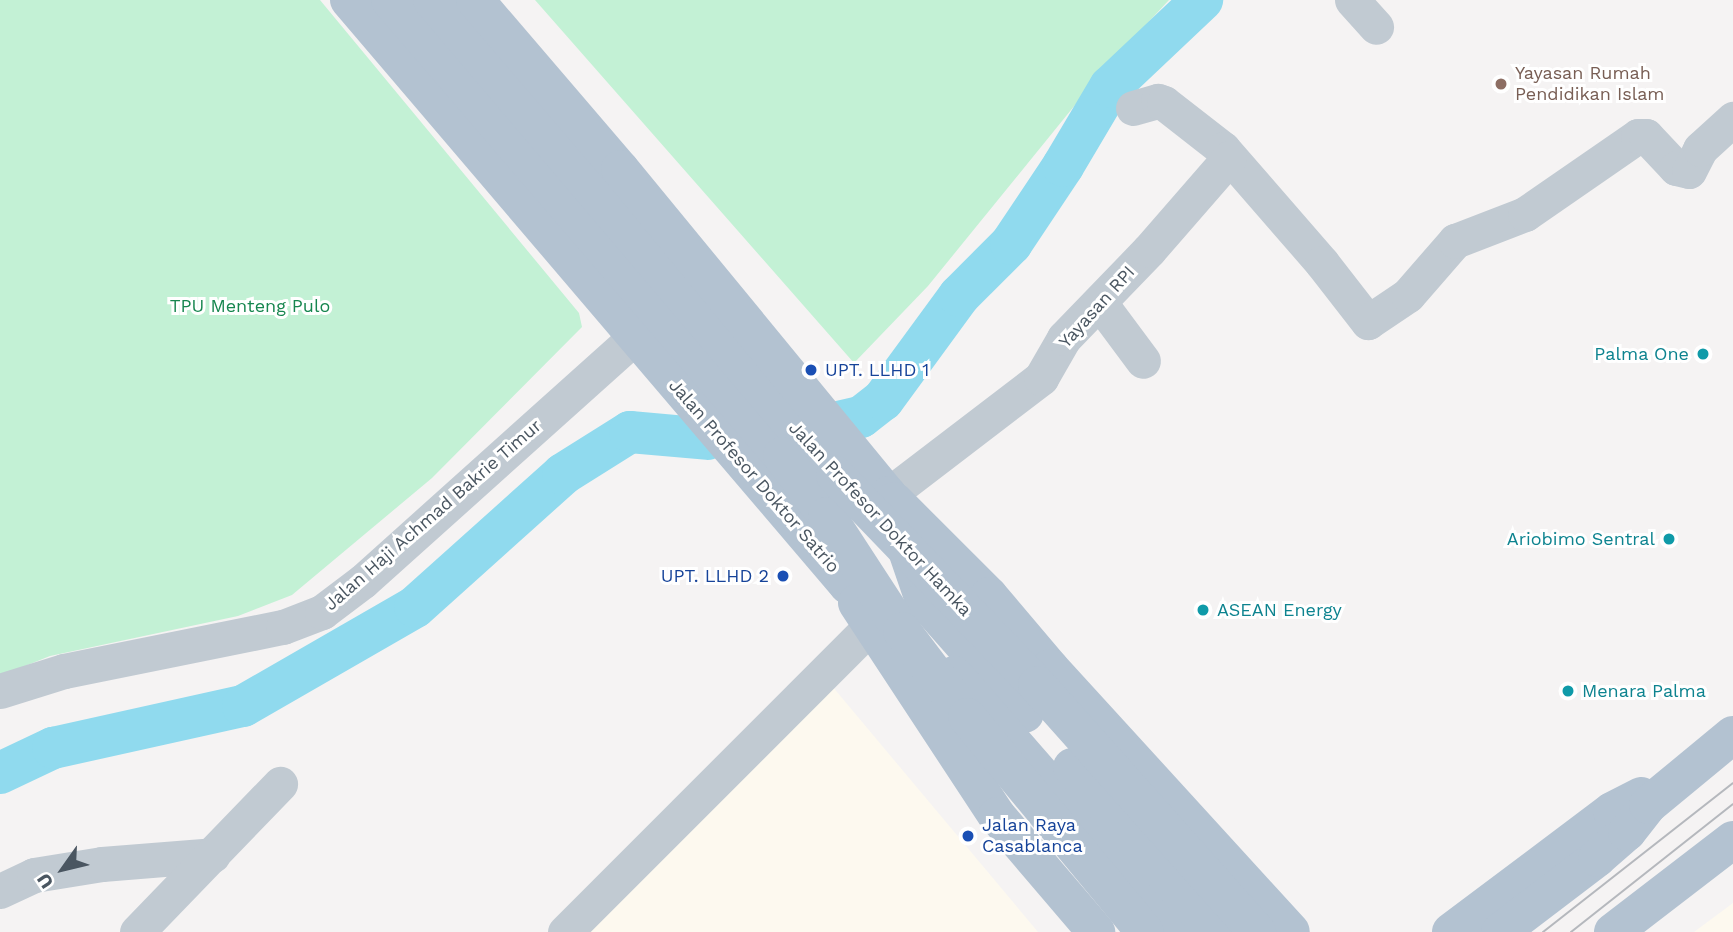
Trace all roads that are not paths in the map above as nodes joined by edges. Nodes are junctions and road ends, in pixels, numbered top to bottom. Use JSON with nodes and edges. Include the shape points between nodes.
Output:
{"nodes":[{"id":1,"x":349,"y":0,"type":"edge"},
{"id":2,"x":390,"y":0,"type":"edge"},
{"id":3,"x":432,"y":0,"type":"edge"},
{"id":4,"x":475,"y":0,"type":"edge"},
{"id":5,"x":1352,"y":0,"type":"edge"},
{"id":6,"x":1376,"y":27,"type":"dead end"},
{"id":7,"x":1133,"y":108,"type":"dead end"},
{"id":8,"x":1733,"y":119,"type":"edge"},
{"id":9,"x":1229,"y":158,"type":"junction"},
{"id":10,"x":1100,"y":303,"type":"junction"},
{"id":11,"x":635,"y":337,"type":"junction"},
{"id":12,"x":1143,"y":361,"type":"dead end"},
{"id":13,"x":888,"y":495,"type":"junction"},
{"id":14,"x":848,"y":585,"type":"junction"},
{"id":15,"x":870,"y":626,"type":"junction"},
{"id":16,"x":0,"y":691,"type":"edge"},
{"id":17,"x":1733,"y":735,"type":"edge"},
{"id":18,"x":1688,"y":770,"type":"junction"},
{"id":19,"x":280,"y":784,"type":"dead end"},
{"id":20,"x":1733,"y":840,"type":"edge"},
{"id":21,"x":212,"y":855,"type":"junction"},
{"id":22,"x":0,"y":891,"type":"edge"},
{"id":23,"x":1279,"y":930,"type":"edge"},
{"id":24,"x":1617,"y":930,"type":"edge"},
{"id":25,"x":137,"y":932,"type":"edge"},
{"id":26,"x":565,"y":932,"type":"edge"},
{"id":27,"x":1096,"y":932,"type":"edge"},
{"id":28,"x":1145,"y":932,"type":"edge"},
{"id":29,"x":1178,"y":932,"type":"edge"},
{"id":30,"x":1215,"y":932,"type":"edge"},
{"id":31,"x":1451,"y":932,"type":"edge"},
{"id":32,"x":1500,"y":932,"type":"edge"}],
"edges":[{"from":1,"to":11,"type":"main road","name":"Jalan Profesor Doktor Satrio"},
{"from":2,"to":28,"type":"main road","name":"Jalan Profesor Doktor Hamka","bridge":true,"via":[[782,456],[967,717]]},
{"from":3,"to":23,"type":"main road","name":"Jalan Profesor Doktor Hamka","bridge":true,"via":[[835,475]]},
{"from":4,"to":13,"type":"main road"},
{"from":5,"to":6,"type":"street"},
{"from":7,"to":9,"type":"street","via":[[1164,103]]},
{"from":8,"to":9,"type":"street","via":[[1700,149],[1689,171],[1676,168],[1646,136],[1638,136],[1525,214],[1455,241],[1408,295],[1368,322],[1276,208]]},
{"from":9,"to":10,"type":"street","name":"Yayasan RPI"},
{"from":10,"to":12,"type":"street"},
{"from":10,"to":13,"type":"street","name":"Yayasan RPI","via":[[1064,338],[1041,379]]},
{"from":11,"to":14,"type":"main road","name":"Jalan Profesor Doktor Satrio"},
{"from":11,"to":16,"type":"street","name":"Jalan Haji Achmad Bakrie Timur","via":[[363,581],[322,612],[283,627],[64,671]]},
{"from":13,"to":23,"type":"main road","via":[[989,596]]},
{"from":13,"to":30,"type":"main road","via":[[924,600]]},
{"from":14,"to":15,"type":"main road"},
{"from":14,"to":29,"type":"main road","name":"Jalan Profesor Doktor Satrio","via":[[938,657]]},
{"from":15,"to":26,"type":"street"},
{"from":15,"to":27,"type":"main road","via":[[997,816]]},
{"from":17,"to":18,"type":"main road"},
{"from":18,"to":31,"type":"main road","via":[[1612,811]]},
{"from":18,"to":32,"type":"main road","via":[[1597,858]]},
{"from":19,"to":21,"type":"street"},
{"from":20,"to":24,"type":"main road"},
{"from":21,"to":22,"type":"street","via":[[34,875]]},
{"from":21,"to":25,"type":"street"}]}
